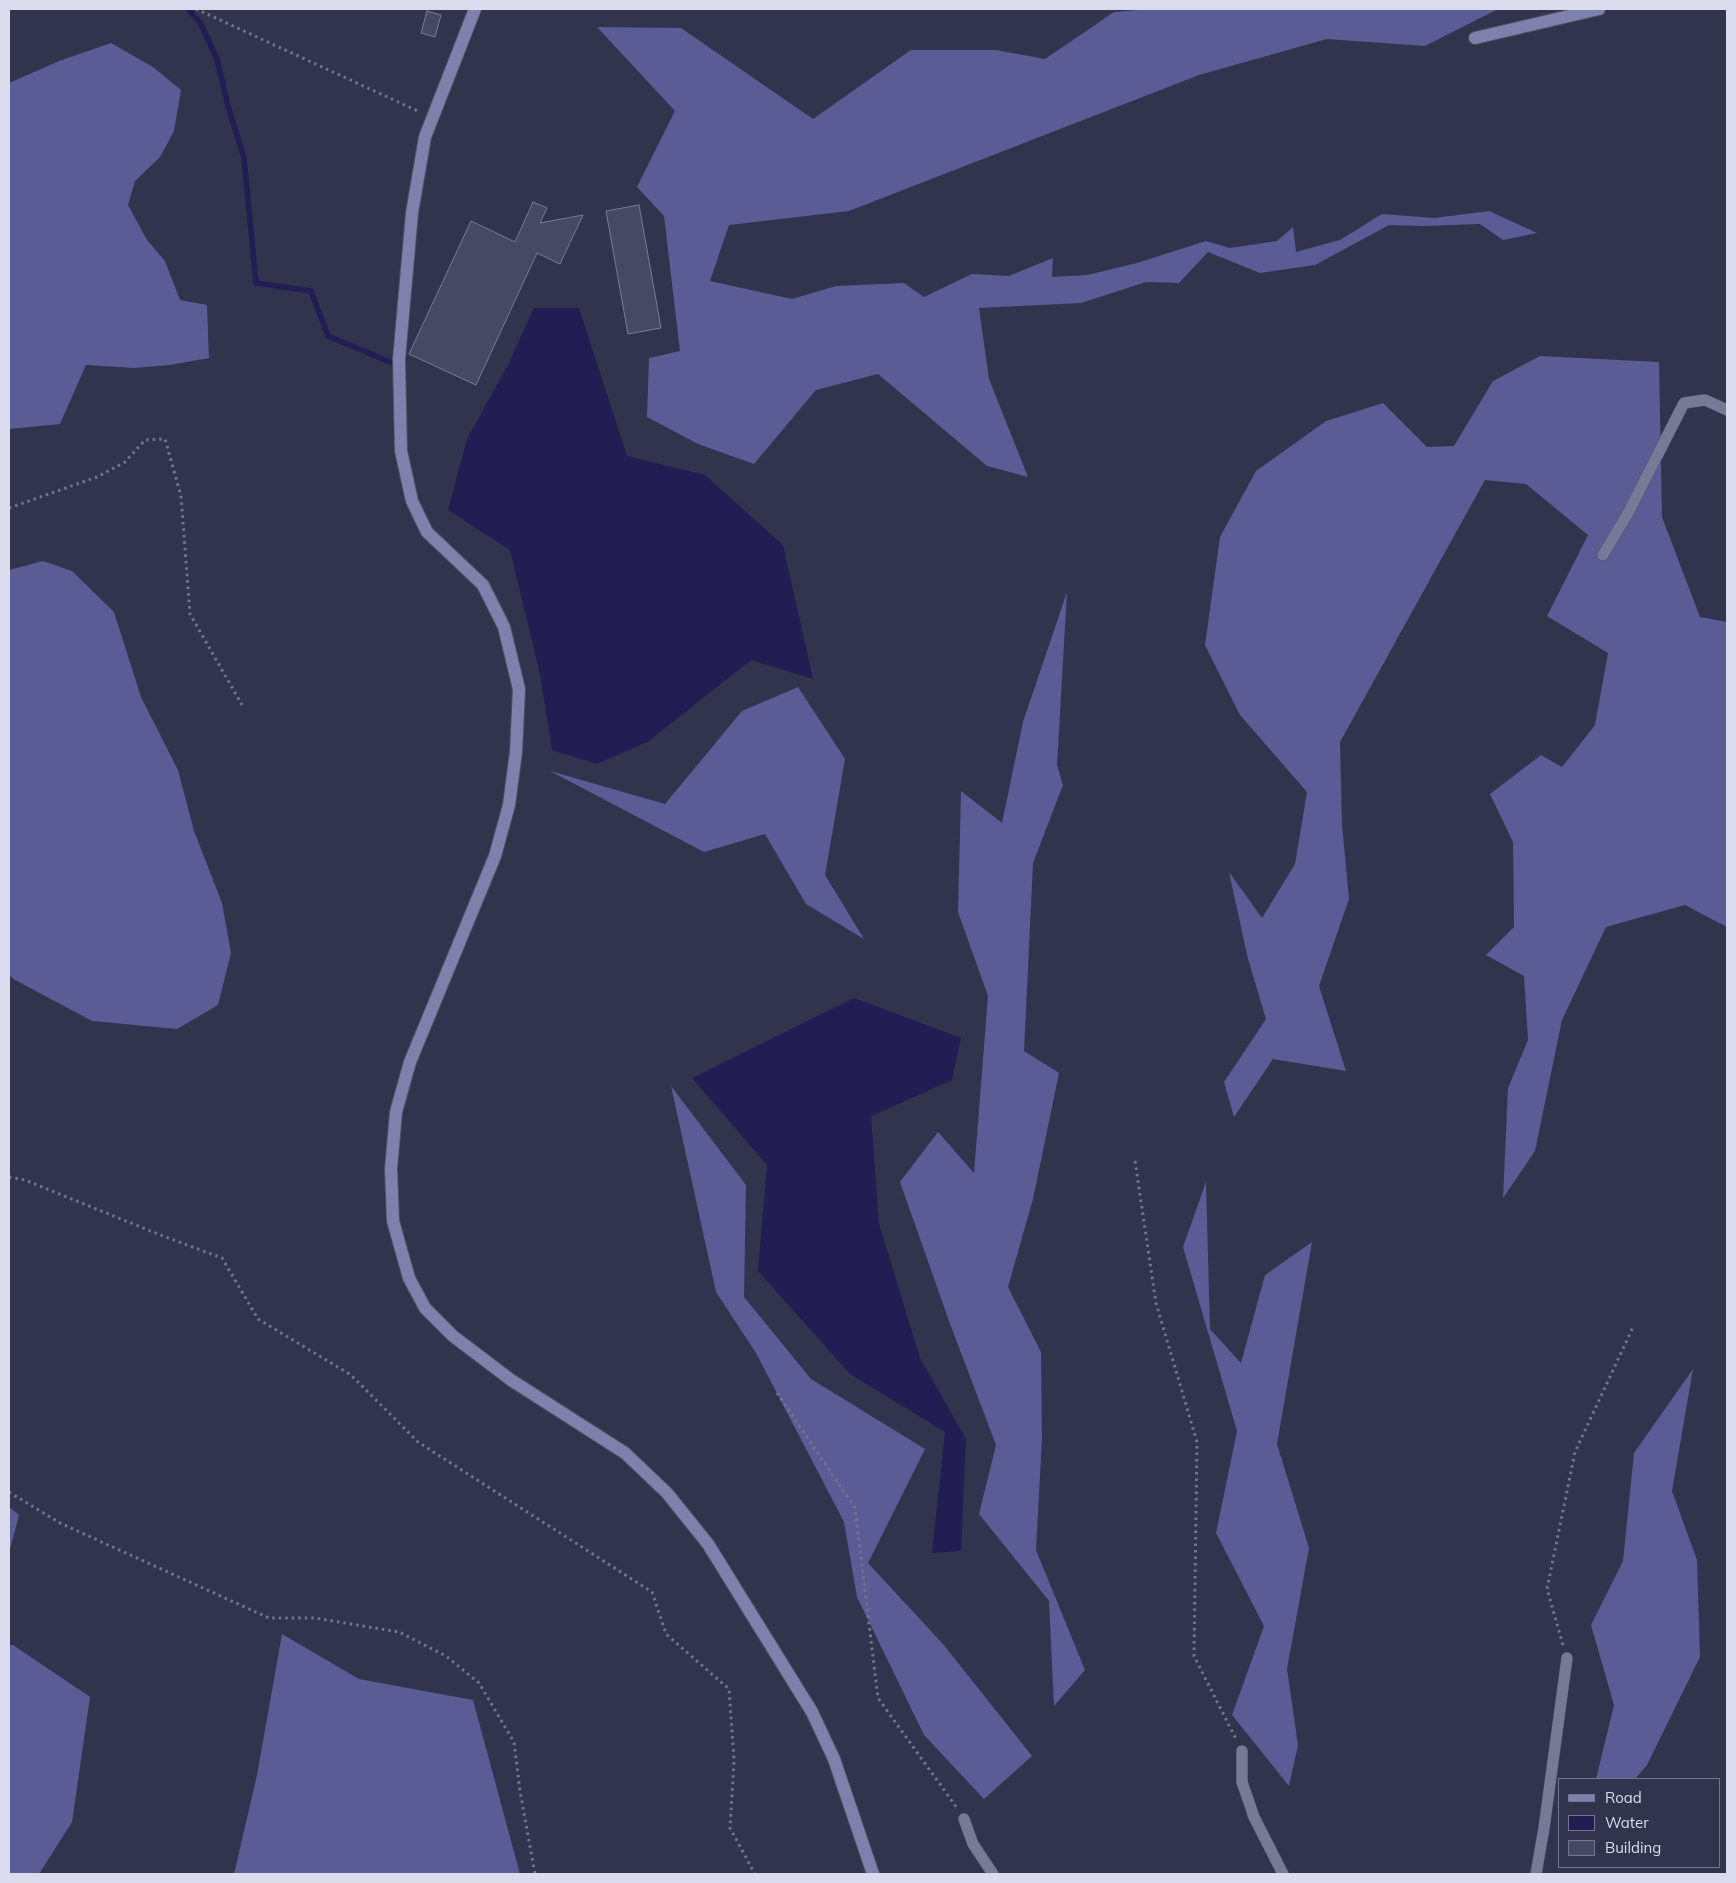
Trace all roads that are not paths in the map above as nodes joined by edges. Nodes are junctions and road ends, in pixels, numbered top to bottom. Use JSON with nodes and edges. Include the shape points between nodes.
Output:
{"nodes":[{"id":1,"x":475,"y":9,"type":"edge"},
{"id":2,"x":1599,"y":9,"type":"edge"},
{"id":3,"x":1475,"y":38,"type":"dead end"},
{"id":4,"x":1727,"y":410,"type":"edge"},
{"id":5,"x":1603,"y":555,"type":"dead end"},
{"id":6,"x":1567,"y":1658,"type":"road end"},
{"id":7,"x":1242,"y":1751,"type":"road end"},
{"id":8,"x":964,"y":1819,"type":"road end"},
{"id":9,"x":873,"y":1874,"type":"edge"},
{"id":10,"x":993,"y":1874,"type":"edge"},
{"id":11,"x":1284,"y":1874,"type":"edge"},
{"id":12,"x":1536,"y":1874,"type":"edge"}],
"edges":[{"from":1,"to":9,"type":"street","via":[[426,137],[411,223],[399,359],[401,451],[412,501],[427,532],[483,586],[504,627],[519,689],[516,752],[509,805],[495,856],[410,1062],[396,1112],[390,1169],[393,1221],[409,1278],[425,1308],[453,1336],[511,1380],[624,1453],[667,1493],[708,1544],[812,1712],[834,1759]]},
{"from":2,"to":3,"type":"street"},
{"from":4,"to":5,"type":"lane","via":[[1704,400],[1684,403]]},
{"from":6,"to":12,"type":"lane"},
{"from":7,"to":11,"type":"lane","via":[[1242,1782],[1254,1817]]},
{"from":8,"to":10,"type":"lane","via":[[974,1844]]}]}
